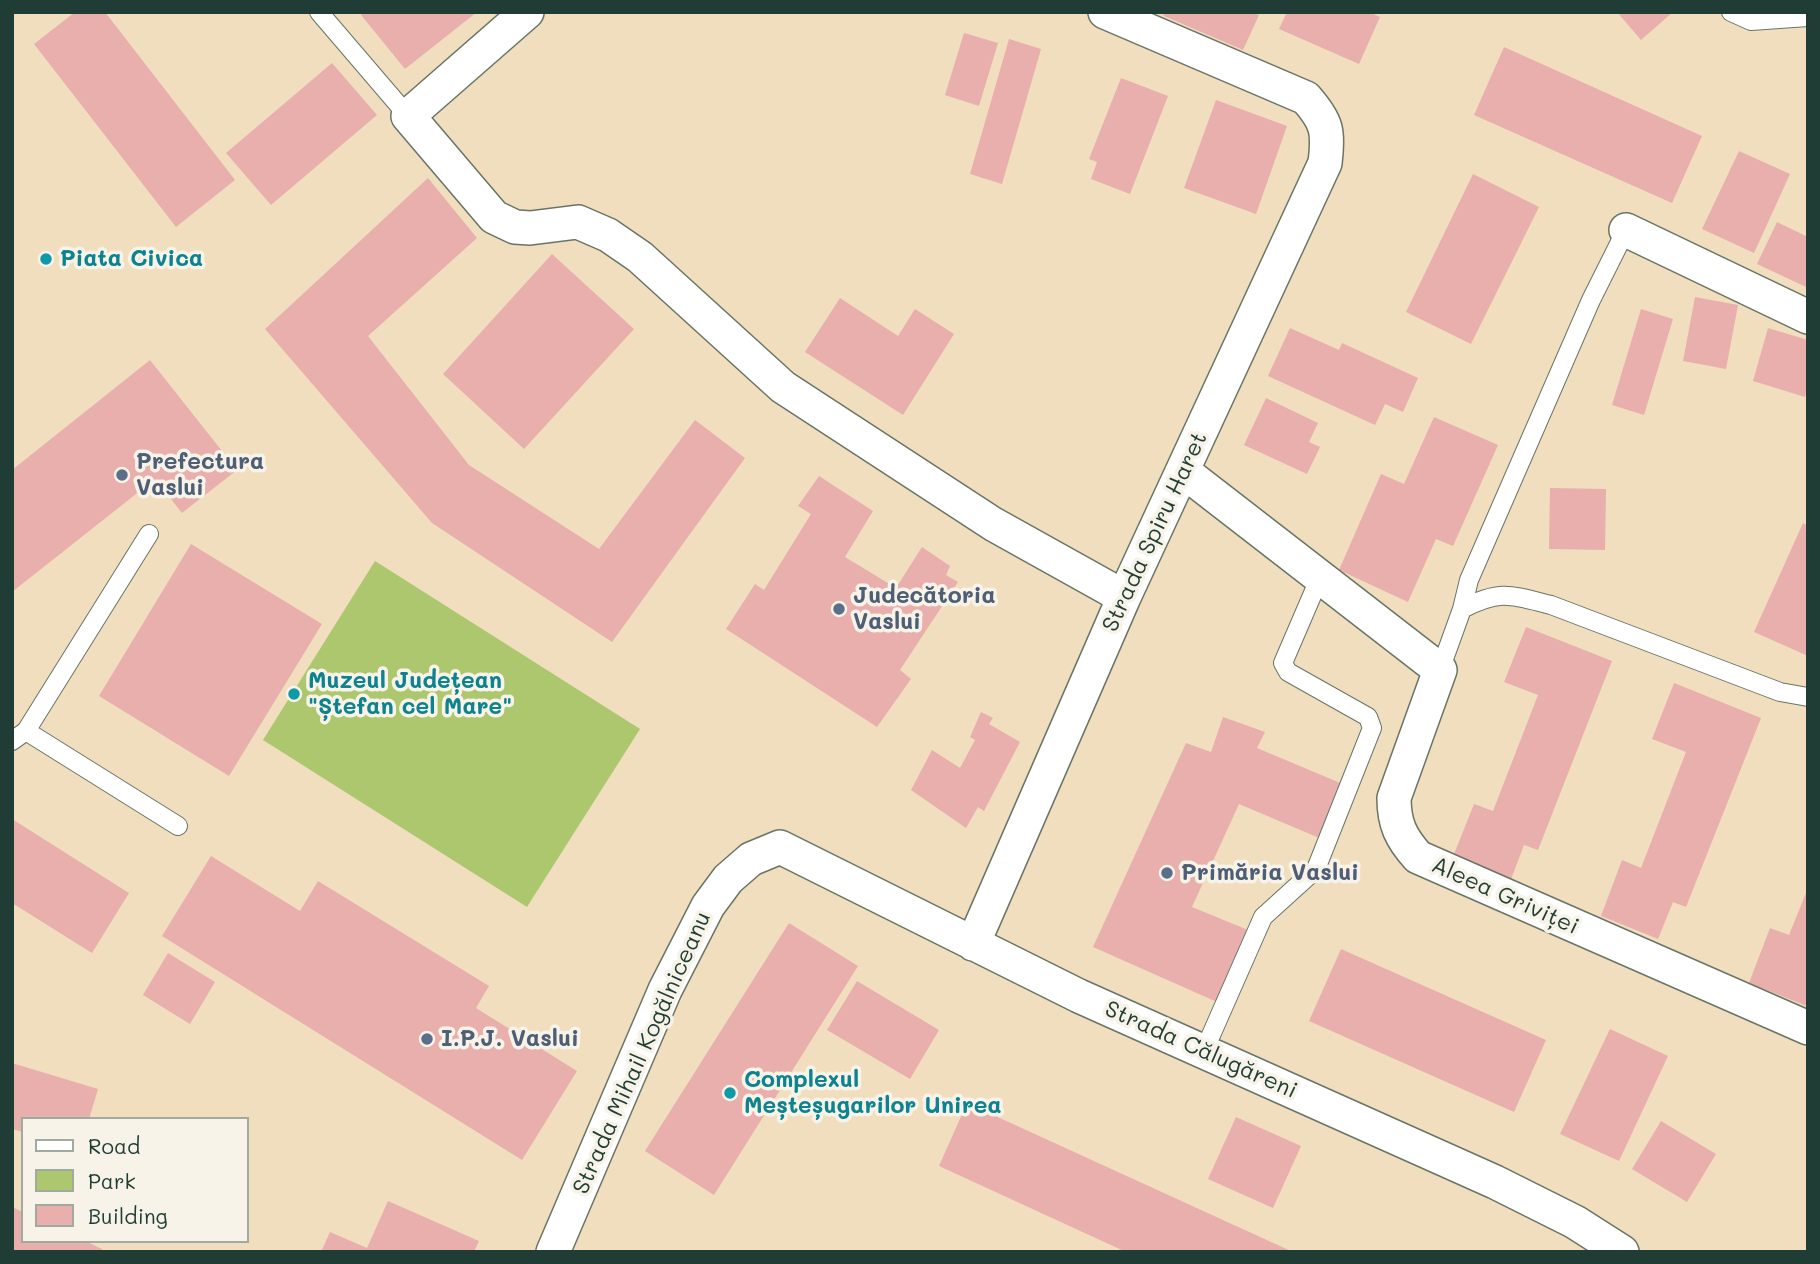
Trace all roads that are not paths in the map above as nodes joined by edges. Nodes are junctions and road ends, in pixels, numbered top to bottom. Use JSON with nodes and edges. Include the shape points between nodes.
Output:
{"nodes":[{"id":1,"x":320,"y":12,"type":"edge"},
{"id":2,"x":527,"y":12,"type":"edge"},
{"id":3,"x":1731,"y":12,"type":"edge"},
{"id":4,"x":1115,"y":14,"type":"edge"},
{"id":5,"x":1808,"y":17,"type":"edge"},
{"id":6,"x":408,"y":116,"type":"junction"},
{"id":7,"x":1626,"y":230,"type":"joint"},
{"id":8,"x":1808,"y":317,"type":"edge"},
{"id":9,"x":1183,"y":471,"type":"junction"},
{"id":10,"x":149,"y":534,"type":"dead end"},
{"id":11,"x":1320,"y":577,"type":"junction"},
{"id":12,"x":1124,"y":597,"type":"junction"},
{"id":13,"x":1462,"y":609,"type":"junction"},
{"id":14,"x":1440,"y":670,"type":"junction"},
{"id":15,"x":1808,"y":697,"type":"edge"},
{"id":16,"x":19,"y":736,"type":"edge"},
{"id":17,"x":178,"y":826,"type":"dead end"},
{"id":18,"x":780,"y":847,"type":"joint"},
{"id":19,"x":973,"y":944,"type":"junction"},
{"id":20,"x":1808,"y":1028,"type":"edge"},
{"id":21,"x":1204,"y":1051,"type":"junction"},
{"id":22,"x":555,"y":1251,"type":"edge"},
{"id":23,"x":1622,"y":1252,"type":"edge"}],
"edges":[{"from":1,"to":6,"type":"lane"},
{"from":2,"to":6,"type":"street"},
{"from":3,"to":5,"type":"lane","via":[[1751,21]]},
{"from":4,"to":9,"type":"street","name":"Strada Spiru Haret","via":[[1306,98],[1324,119],[1328,144],[1325,163]]},
{"from":6,"to":12,"type":"street","via":[[494,217],[530,228],[578,222],[608,235],[639,257],[783,387],[993,524]]},
{"from":7,"to":8,"type":"street"},
{"from":7,"to":13,"type":"lane","via":[[1469,580]]},
{"from":9,"to":11,"type":"street"},
{"from":9,"to":12,"type":"street","name":"Strada Spiru Haret"},
{"from":10,"to":16,"type":"lane"},
{"from":11,"to":14,"type":"street"},
{"from":11,"to":21,"type":"lane","via":[[1283,663],[1288,672],[1368,717],[1372,728],[1316,869],[1263,917]]},
{"from":12,"to":19,"type":"street","name":"Strada Spiru Haret"},
{"from":13,"to":14,"type":"lane"},
{"from":13,"to":15,"type":"lane","via":[[1488,596],[1511,595],[1551,605],[1780,692]]},
{"from":14,"to":20,"type":"street","name":"Aleea Griviței","via":[[1394,798],[1401,838],[1418,857]]},
{"from":16,"to":17,"type":"lane"},
{"from":18,"to":19,"type":"street","name":"Strada Călugăreni"},
{"from":18,"to":22,"type":"street","name":"Strada Mihail Kogălniceanu","via":[[751,859],[728,879],[702,917],[665,990]]},
{"from":19,"to":21,"type":"street","name":"Strada Călugăreni"},
{"from":21,"to":23,"type":"street","name":"Strada Călugăreni","via":[[1495,1182],[1575,1222]]}]}
